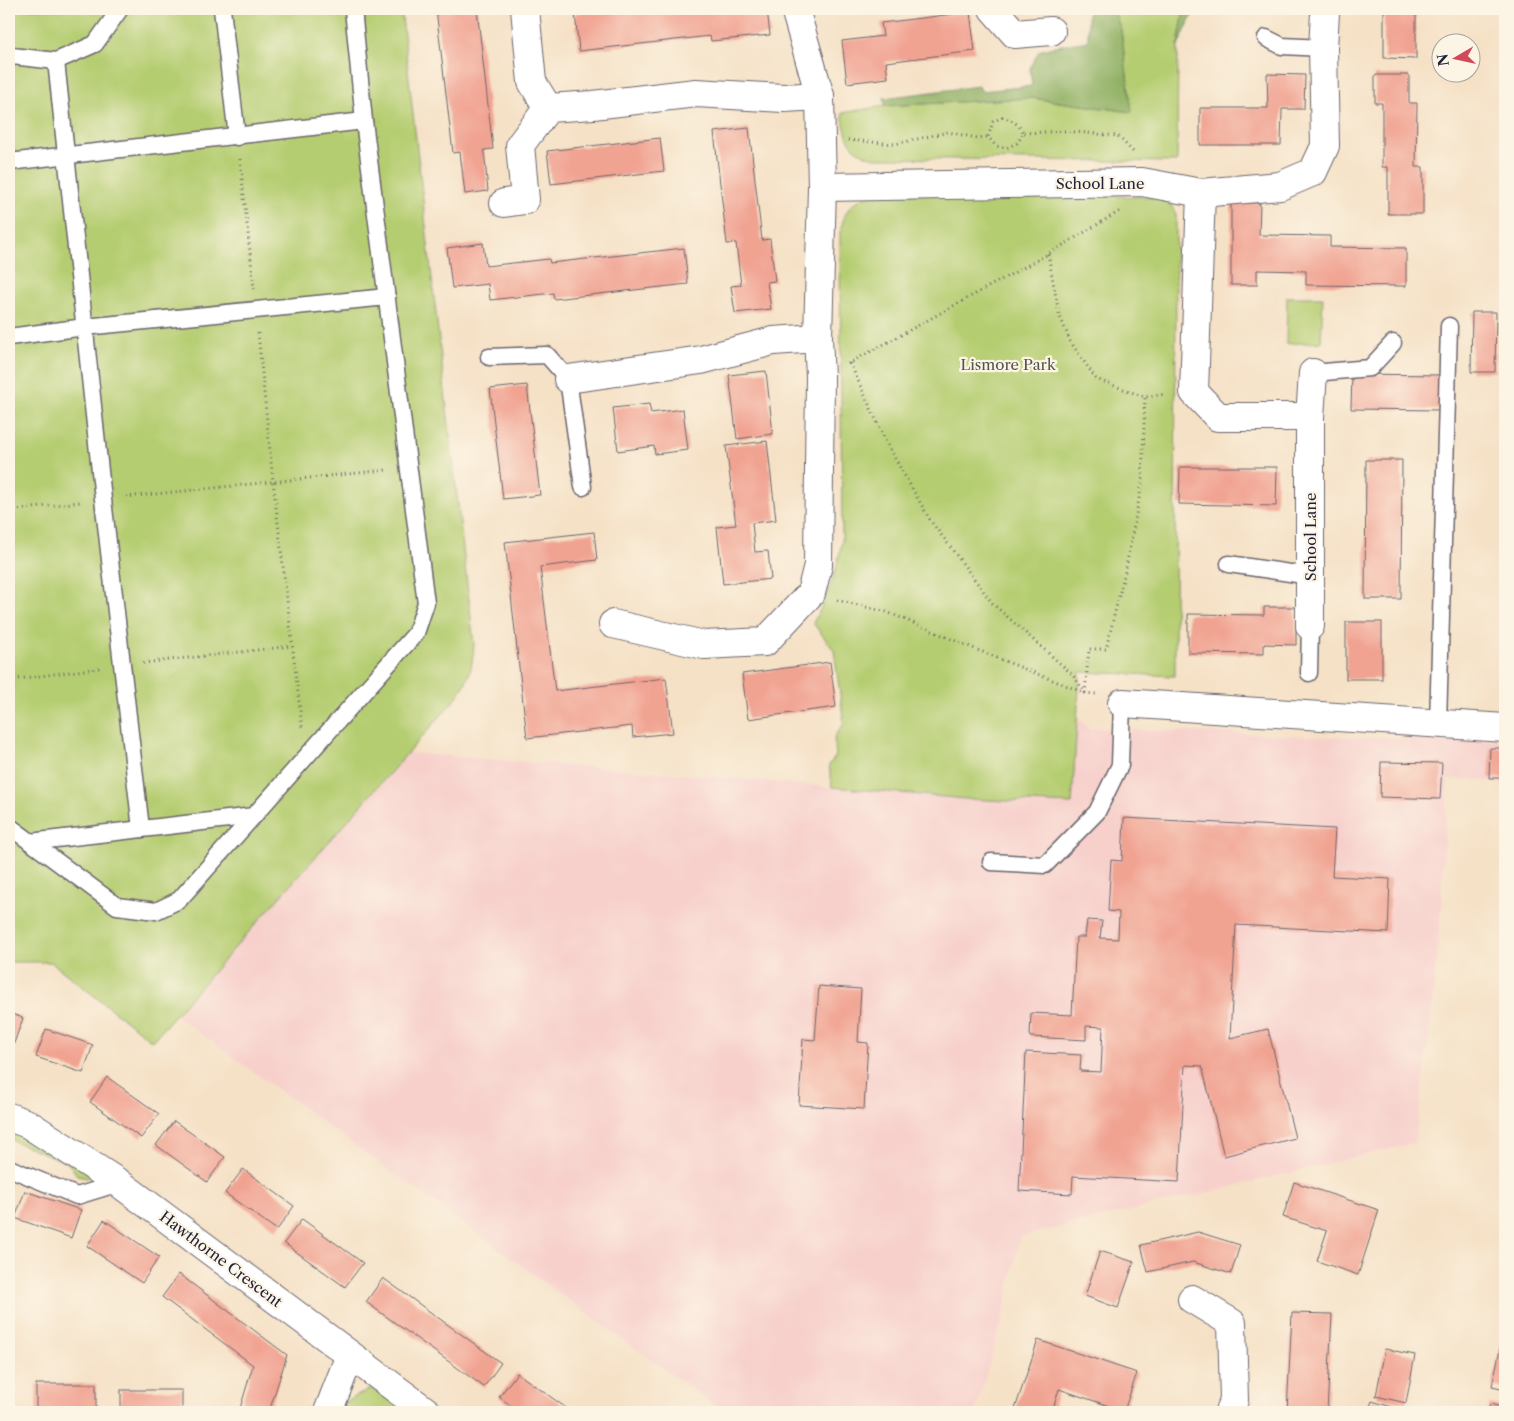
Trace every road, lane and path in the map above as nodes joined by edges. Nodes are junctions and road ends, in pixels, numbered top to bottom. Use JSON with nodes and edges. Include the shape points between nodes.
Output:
{"nodes":[{"id":1,"x":120,"y":9,"type":"edge"},
{"id":2,"x":222,"y":9,"type":"edge"},
{"id":3,"x":353,"y":9,"type":"edge"},
{"id":4,"x":525,"y":9,"type":"edge"},
{"id":5,"x":795,"y":9,"type":"edge"},
{"id":6,"x":993,"y":9,"type":"edge"},
{"id":7,"x":1325,"y":13,"type":"dead end"},
{"id":8,"x":1051,"y":31,"type":"dead end"},
{"id":9,"x":1266,"y":38,"type":"dead end"},
{"id":10,"x":1324,"y":48,"type":"junction"},
{"id":11,"x":9,"y":54,"type":"edge"},
{"id":12,"x":56,"y":61,"type":"junction"},
{"id":13,"x":820,"y":96,"type":"junction"},
{"id":14,"x":548,"y":108,"type":"junction"},
{"id":15,"x":364,"y":122,"type":"junction"},
{"id":16,"x":1024,"y":133,"type":"junction"},
{"id":17,"x":237,"y":137,"type":"junction"},
{"id":18,"x":821,"y":137,"type":"junction"},
{"id":19,"x":988,"y":137,"type":"junction"},
{"id":20,"x":67,"y":156,"type":"junction"},
{"id":21,"x":9,"y":162,"type":"edge"},
{"id":22,"x":1142,"y":182,"type":"junction"},
{"id":23,"x":822,"y":187,"type":"junction"},
{"id":24,"x":1202,"y":193,"type":"junction"},
{"id":25,"x":504,"y":203,"type":"dead end"},
{"id":26,"x":1048,"y":254,"type":"junction"},
{"id":27,"x":387,"y":297,"type":"junction"},
{"id":28,"x":256,"y":311,"type":"junction"},
{"id":29,"x":85,"y":326,"type":"junction"},
{"id":30,"x":1449,"y":326,"type":"dead end"},
{"id":31,"x":9,"y":337,"type":"edge"},
{"id":32,"x":818,"y":338,"type":"junction"},
{"id":33,"x":1393,"y":342,"type":"dead end"},
{"id":34,"x":489,"y":357,"type":"dead end"},
{"id":35,"x":850,"y":362,"type":"junction"},
{"id":36,"x":1313,"y":373,"type":"joint"},
{"id":37,"x":820,"y":376,"type":"junction"},
{"id":38,"x":568,"y":379,"type":"junction"},
{"id":39,"x":1194,"y":392,"type":"junction"},
{"id":40,"x":1145,"y":397,"type":"junction"},
{"id":41,"x":1310,"y":417,"type":"junction"},
{"id":42,"x":409,"y":467,"type":"junction"},
{"id":43,"x":273,"y":481,"type":"junction"},
{"id":44,"x":583,"y":487,"type":"dead end"},
{"id":45,"x":103,"y":499,"type":"junction"},
{"id":46,"x":9,"y":512,"type":"edge"},
{"id":47,"x":1229,"y":564,"type":"dead end"},
{"id":48,"x":1310,"y":576,"type":"junction"},
{"id":49,"x":811,"y":593,"type":"junction"},
{"id":50,"x":614,"y":624,"type":"dead end"},
{"id":51,"x":1310,"y":626,"type":"joint"},
{"id":52,"x":292,"y":646,"type":"junction"},
{"id":53,"x":122,"y":666,"type":"junction"},
{"id":54,"x":1309,"y":673,"type":"dead end"},
{"id":55,"x":9,"y":680,"type":"edge"},
{"id":56,"x":1086,"y":693,"type":"junction"},
{"id":57,"x":1122,"y":703,"type":"junction"},
{"id":58,"x":1438,"y":724,"type":"junction"},
{"id":59,"x":1505,"y":728,"type":"edge"},
{"id":60,"x":309,"y":754,"type":"junction"},
{"id":61,"x":254,"y":816,"type":"junction"},
{"id":62,"x":9,"y":826,"type":"edge"},
{"id":63,"x":141,"y":829,"type":"junction"},
{"id":64,"x":30,"y":842,"type":"junction"},
{"id":65,"x":991,"y":862,"type":"dead end"},
{"id":66,"x":9,"y":1117,"type":"edge"},
{"id":67,"x":9,"y":1168,"type":"edge"},
{"id":68,"x":119,"y":1183,"type":"junction"},
{"id":69,"x":1192,"y":1299,"type":"dead end"},
{"id":70,"x":350,"y":1355,"type":"junction"},
{"id":71,"x":328,"y":1412,"type":"edge"},
{"id":72,"x":427,"y":1412,"type":"edge"},
{"id":73,"x":1229,"y":1412,"type":"edge"}],
"edges":[{"from":1,"to":12,"type":"lane","via":[[95,44]]},
{"from":2,"to":17,"type":"lane"},
{"from":3,"to":15,"type":"lane"},
{"from":4,"to":14,"type":"street","via":[[532,82]]},
{"from":5,"to":13,"type":"street"},
{"from":6,"to":8,"type":"street","via":[[1015,34]]},
{"from":7,"to":10,"type":"street","name":"School Lane"},
{"from":9,"to":10,"type":"lane","via":[[1282,46]]},
{"from":10,"to":24,"type":"street","name":"School Lane","via":[[1325,146],[1313,172],[1280,186]]},
{"from":11,"to":12,"type":"lane"},
{"from":12,"to":20,"type":"lane"},
{"from":13,"to":14,"type":"street","via":[[784,98],[696,93]]},
{"from":13,"to":18,"type":"street"},
{"from":14,"to":25,"type":"street","via":[[520,146],[525,200]]},
{"from":15,"to":17,"type":"lane"},
{"from":15,"to":27,"type":"lane"},
{"from":16,"to":19,"type":"path","via":[[1006,148],[996,146]]},
{"from":16,"to":19,"type":"path","via":[[1017,123],[1002,117],[993,122]]},
{"from":16,"to":22,"type":"path","via":[[1065,131],[1118,136],[1137,157]]},
{"from":17,"to":20,"type":"lane"},
{"from":17,"to":28,"type":"path"},
{"from":18,"to":19,"type":"path","via":[[895,144],[948,132]]},
{"from":18,"to":23,"type":"street"},
{"from":20,"to":21,"type":"lane"},
{"from":20,"to":29,"type":"lane"},
{"from":22,"to":23,"type":"street","name":"School Lane"},
{"from":22,"to":24,"type":"street","name":"School Lane"},
{"from":22,"to":26,"type":"path","via":[[1136,202]]},
{"from":23,"to":32,"type":"street"},
{"from":24,"to":39,"type":"street"},
{"from":26,"to":35,"type":"path"},
{"from":26,"to":40,"type":"path","via":[[1059,314],[1070,341],[1096,379]]},
{"from":27,"to":28,"type":"lane"},
{"from":27,"to":42,"type":"lane"},
{"from":28,"to":29,"type":"lane"},
{"from":28,"to":43,"type":"path"},
{"from":29,"to":31,"type":"lane"},
{"from":29,"to":45,"type":"lane"},
{"from":30,"to":58,"type":"lane"},
{"from":32,"to":37,"type":"street"},
{"from":32,"to":38,"type":"street","via":[[772,341],[701,360]]},
{"from":33,"to":36,"type":"lane","via":[[1370,368]]},
{"from":34,"to":38,"type":"lane","via":[[547,355]]},
{"from":35,"to":37,"type":"path"},
{"from":35,"to":56,"type":"path","via":[[888,446],[930,520],[993,604],[1073,676]]},
{"from":36,"to":41,"type":"street","name":"School Lane"},
{"from":37,"to":49,"type":"street","via":[[818,565]]},
{"from":38,"to":44,"type":"lane"},
{"from":39,"to":40,"type":"path"},
{"from":39,"to":41,"type":"street","via":[[1218,417]]},
{"from":40,"to":56,"type":"path","via":[[1142,483],[1126,567],[1106,649],[1089,649]]},
{"from":41,"to":48,"type":"street","name":"School Lane"},
{"from":42,"to":43,"type":"path"},
{"from":42,"to":60,"type":"lane","via":[[426,603],[416,633]]},
{"from":43,"to":45,"type":"path"},
{"from":43,"to":52,"type":"path"},
{"from":45,"to":46,"type":"path"},
{"from":45,"to":53,"type":"lane"},
{"from":47,"to":48,"type":"lane"},
{"from":48,"to":51,"type":"street","name":"School Lane"},
{"from":49,"to":50,"type":"street","via":[[765,642],[704,645]]},
{"from":49,"to":56,"type":"path","via":[[887,612]]},
{"from":51,"to":54,"type":"lane"},
{"from":52,"to":53,"type":"path"},
{"from":52,"to":60,"type":"path","via":[[302,728]]},
{"from":53,"to":55,"type":"path"},
{"from":53,"to":63,"type":"lane"},
{"from":56,"to":57,"type":"path","via":[[1100,694]]},
{"from":57,"to":58,"type":"street"},
{"from":57,"to":65,"type":"lane","via":[[1120,765],[1097,812],[1045,865]]},
{"from":58,"to":59,"type":"street"},
{"from":60,"to":61,"type":"lane"},
{"from":61,"to":63,"type":"lane"},
{"from":61,"to":64,"type":"lane","via":[[179,900],[156,911],[117,906]]},
{"from":62,"to":64,"type":"lane"},
{"from":63,"to":64,"type":"lane"},
{"from":66,"to":68,"type":"street","name":"Hawthorne Crescent","via":[[28,1124]]},
{"from":67,"to":68,"type":"lane","via":[[77,1196]]},
{"from":68,"to":70,"type":"street","name":"Hawthorne Crescent"},
{"from":69,"to":73,"type":"street","via":[[1232,1323],[1234,1400]]},
{"from":70,"to":71,"type":"street"},
{"from":70,"to":72,"type":"street","name":"Hawthorne Crescent"}]}
